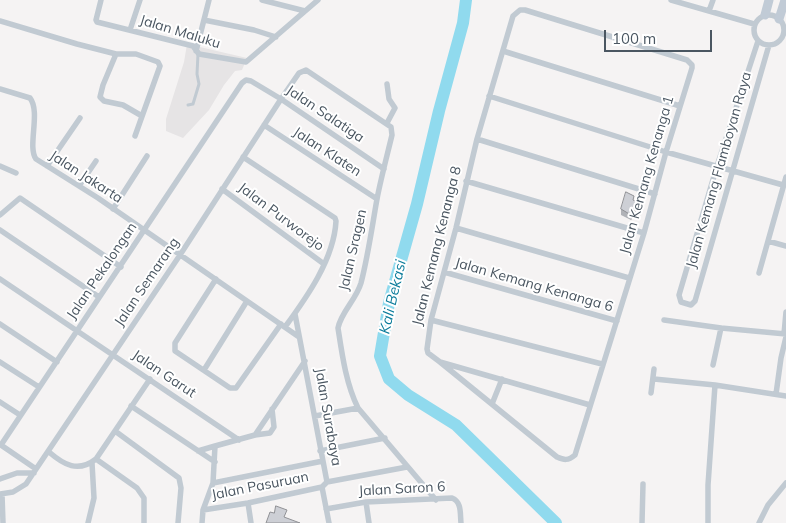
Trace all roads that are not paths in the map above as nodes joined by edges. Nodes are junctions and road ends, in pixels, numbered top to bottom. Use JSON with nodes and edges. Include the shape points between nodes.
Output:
{"nodes":[{"id":1,"x":100,"y":0,"type":"edge"},
{"id":2,"x":140,"y":0,"type":"edge"},
{"id":3,"x":209,"y":0,"type":"edge"},
{"id":4,"x":262,"y":0,"type":"edge"},
{"id":5,"x":318,"y":0,"type":"edge"},
{"id":6,"x":671,"y":0,"type":"edge"},
{"id":7,"x":712,"y":0,"type":"edge"},
{"id":8,"x":769,"y":0,"type":"edge"},
{"id":9,"x":785,"y":0,"type":"edge"},
{"id":10,"x":305,"y":11,"type":"junction"},
{"id":11,"x":709,"y":11,"type":"junction"},
{"id":12,"x":766,"y":15,"type":"junction"},
{"id":13,"x":514,"y":16,"type":"joint"},
{"id":14,"x":0,"y":20,"type":"edge"},
{"id":15,"x":204,"y":20,"type":"junction"},
{"id":16,"x":780,"y":20,"type":"junction"},
{"id":17,"x":754,"y":24,"type":"junction"},
{"id":18,"x":130,"y":30,"type":"junction"},
{"id":19,"x":276,"y":37,"type":"junction"},
{"id":20,"x":758,"y":41,"type":"junction"},
{"id":21,"x":769,"y":45,"type":"junction"},
{"id":22,"x":196,"y":51,"type":"junction"},
{"id":23,"x":503,"y":51,"type":"junction"},
{"id":24,"x":116,"y":54,"type":"junction"},
{"id":25,"x":251,"y":81,"type":"joint"},
{"id":26,"x":387,"y":84,"type":"dead end"},
{"id":27,"x":0,"y":89,"type":"edge"},
{"id":28,"x":489,"y":96,"type":"junction"},
{"id":29,"x":281,"y":99,"type":"junction"},
{"id":30,"x":188,"y":105,"type":"dead end"},
{"id":31,"x":680,"y":106,"type":"junction"},
{"id":32,"x":142,"y":116,"type":"junction"},
{"id":33,"x":80,"y":118,"type":"dead end"},
{"id":34,"x":387,"y":123,"type":"junction"},
{"id":35,"x":264,"y":125,"type":"junction"},
{"id":36,"x":135,"y":136,"type":"dead end"},
{"id":37,"x":477,"y":139,"type":"junction"},
{"id":38,"x":666,"y":152,"type":"junction"},
{"id":39,"x":147,"y":156,"type":"dead end"},
{"id":40,"x":243,"y":157,"type":"junction"},
{"id":41,"x":96,"y":161,"type":"dead end"},
{"id":42,"x":0,"y":166,"type":"edge"},
{"id":43,"x":47,"y":166,"type":"junction"},
{"id":44,"x":717,"y":166,"type":"junction"},
{"id":45,"x":384,"y":169,"type":"junction"},
{"id":46,"x":732,"y":170,"type":"junction"},
{"id":47,"x":16,"y":173,"type":"dead end"},
{"id":48,"x":786,"y":178,"type":"edge"},
{"id":49,"x":466,"y":181,"type":"junction"},
{"id":50,"x":783,"y":185,"type":"junction"},
{"id":51,"x":79,"y":186,"type":"junction"},
{"id":52,"x":222,"y":189,"type":"junction"},
{"id":53,"x":655,"y":194,"type":"junction"},
{"id":54,"x":377,"y":199,"type":"junction"},
{"id":55,"x":783,"y":200,"type":"edge"},
{"id":56,"x":113,"y":209,"type":"junction"},
{"id":57,"x":0,"y":215,"type":"edge"},
{"id":58,"x":456,"y":228,"type":"junction"},
{"id":59,"x":0,"y":230,"type":"edge"},
{"id":60,"x":145,"y":230,"type":"junction"},
{"id":61,"x":644,"y":233,"type":"junction"},
{"id":62,"x":768,"y":241,"type":"junction"},
{"id":63,"x":786,"y":246,"type":"edge"},
{"id":64,"x":180,"y":255,"type":"junction"},
{"id":65,"x":324,"y":264,"type":"junction"},
{"id":66,"x":121,"y":267,"type":"junction"},
{"id":67,"x":444,"y":272,"type":"junction"},
{"id":68,"x":759,"y":273,"type":"dead end"},
{"id":69,"x":629,"y":278,"type":"junction"},
{"id":70,"x":0,"y":279,"type":"edge"},
{"id":71,"x":216,"y":279,"type":"junction"},
{"id":72,"x":99,"y":298,"type":"junction"},
{"id":73,"x":247,"y":301,"type":"junction"},
{"id":74,"x":786,"y":312,"type":"edge"},
{"id":75,"x":295,"y":314,"type":"junction"},
{"id":76,"x":431,"y":320,"type":"junction"},
{"id":77,"x":664,"y":320,"type":"dead end"},
{"id":78,"x":617,"y":321,"type":"junction"},
{"id":79,"x":0,"y":324,"type":"edge"},
{"id":80,"x":283,"y":326,"type":"junction"},
{"id":81,"x":722,"y":328,"type":"junction"},
{"id":82,"x":77,"y":331,"type":"junction"},
{"id":83,"x":785,"y":335,"type":"edge"},
{"id":84,"x":299,"y":337,"type":"junction"},
{"id":85,"x":114,"y":354,"type":"junction"},
{"id":86,"x":305,"y":361,"type":"junction"},
{"id":87,"x":0,"y":362,"type":"edge"},
{"id":88,"x":56,"y":362,"type":"junction"},
{"id":89,"x":440,"y":362,"type":"junction"},
{"id":90,"x":602,"y":364,"type":"junction"},
{"id":91,"x":713,"y":365,"type":"dead end"},
{"id":92,"x":654,"y":369,"type":"dead end"},
{"id":93,"x":204,"y":370,"type":"junction"},
{"id":94,"x":150,"y":379,"type":"junction"},
{"id":95,"x":502,"y":379,"type":"junction"},
{"id":96,"x":654,"y":379,"type":"junction"},
{"id":97,"x":714,"y":385,"type":"junction"},
{"id":98,"x":39,"y":388,"type":"junction"},
{"id":99,"x":652,"y":393,"type":"dead end"},
{"id":100,"x":776,"y":394,"type":"junction"},
{"id":101,"x":786,"y":396,"type":"edge"},
{"id":102,"x":0,"y":402,"type":"edge"},
{"id":103,"x":492,"y":404,"type":"junction"},
{"id":104,"x":590,"y":405,"type":"junction"},
{"id":105,"x":131,"y":406,"type":"junction"},
{"id":106,"x":358,"y":408,"type":"junction"},
{"id":107,"x":272,"y":409,"type":"junction"},
{"id":108,"x":20,"y":415,"type":"junction"},
{"id":109,"x":315,"y":416,"type":"junction"},
{"id":110,"x":114,"y":431,"type":"junction"},
{"id":111,"x":255,"y":435,"type":"junction"},
{"id":112,"x":385,"y":438,"type":"junction"},
{"id":113,"x":239,"y":440,"type":"junction"},
{"id":114,"x":1,"y":445,"type":"edge"},
{"id":115,"x":215,"y":446,"type":"junction"},
{"id":116,"x":198,"y":451,"type":"junction"},
{"id":117,"x":320,"y":451,"type":"junction"},
{"id":118,"x":49,"y":452,"type":"junction"},
{"id":119,"x":94,"y":461,"type":"junction"},
{"id":120,"x":322,"y":461,"type":"junction"},
{"id":121,"x":215,"y":462,"type":"junction"},
{"id":122,"x":407,"y":467,"type":"junction"},
{"id":123,"x":35,"y":471,"type":"junction"},
{"id":124,"x":0,"y":479,"type":"edge"},
{"id":125,"x":327,"y":482,"type":"junction"},
{"id":126,"x":213,"y":483,"type":"junction"},
{"id":127,"x":786,"y":483,"type":"edge"},
{"id":128,"x":644,"y":484,"type":"dead end"},
{"id":129,"x":322,"y":487,"type":"junction"},
{"id":130,"x":1,"y":494,"type":"edge"},
{"id":131,"x":436,"y":500,"type":"junction"},
{"id":132,"x":366,"y":502,"type":"junction"},
{"id":133,"x":248,"y":503,"type":"junction"},
{"id":134,"x":326,"y":508,"type":"junction"},
{"id":135,"x":203,"y":510,"type":"junction"},
{"id":136,"x":3,"y":523,"type":"edge"},
{"id":137,"x":88,"y":523,"type":"edge"},
{"id":138,"x":144,"y":523,"type":"edge"},
{"id":139,"x":178,"y":523,"type":"edge"},
{"id":140,"x":202,"y":523,"type":"edge"},
{"id":141,"x":251,"y":523,"type":"edge"},
{"id":142,"x":329,"y":523,"type":"edge"},
{"id":143,"x":369,"y":523,"type":"edge"},
{"id":144,"x":462,"y":523,"type":"edge"},
{"id":145,"x":641,"y":523,"type":"edge"},
{"id":146,"x":708,"y":523,"type":"edge"},
{"id":147,"x":759,"y":523,"type":"edge"}],
"edges":[{"from":1,"to":18,"type":"street","name":"Jalan Maluku","via":[[97,22]]},
{"from":2,"to":18,"type":"street"},
{"from":3,"to":15,"type":"street"},
{"from":4,"to":10,"type":"street"},
{"from":5,"to":10,"type":"street"},
{"from":6,"to":11,"type":"street"},
{"from":7,"to":11,"type":"street"},
{"from":8,"to":12,"type":"street"},
{"from":9,"to":16,"type":"street"},
{"from":10,"to":19,"type":"street"},
{"from":11,"to":17,"type":"street"},
{"from":12,"to":16,"type":"street"},
{"from":12,"to":17,"type":"street"},
{"from":13,"to":23,"type":"street","name":"Jalan Kemang Kenanga 8"},
{"from":13,"to":31,"type":"street","name":"Jalan Kemang Kenanga 1","via":[[525,10],[688,60],[692,68]]},
{"from":14,"to":24,"type":"street"},
{"from":15,"to":19,"type":"street"},
{"from":15,"to":22,"type":"street"},
{"from":16,"to":21,"type":"street","via":[[783,36]]},
{"from":17,"to":20,"type":"street"},
{"from":18,"to":22,"type":"street","name":"Jalan Maluku","via":[[193,46]]},
{"from":19,"to":22,"type":"street","name":"Jalan Maluku","via":[[244,62]]},
{"from":20,"to":21,"type":"street"},
{"from":20,"to":44,"type":"street","name":"Jalan Kemang Flamboyan Raya"},
{"from":21,"to":46,"type":"street","name":"Jalan Kemang Flamboyan Raya"},
{"from":22,"to":30,"type":"lane","via":[[199,56],[199,84],[193,104]]},
{"from":23,"to":28,"type":"street","name":"Jalan Kemang Kenanga 8"},
{"from":23,"to":31,"type":"street"},
{"from":24,"to":32,"type":"street","via":[[100,97]]},
{"from":24,"to":32,"type":"street","via":[[136,54],[160,64]]},
{"from":25,"to":29,"type":"street","name":"Jalan Salatiga"},
{"from":25,"to":60,"type":"street","name":"Jalan Pekalongan","via":[[244,81],[238,87]]},
{"from":26,"to":34,"type":"street","name":"Jalan Sragen","via":[[395,108]]},
{"from":27,"to":43,"type":"street","name":"Jalan Jakarta","via":[[30,98],[34,122],[33,154]]},
{"from":28,"to":37,"type":"street","name":"Jalan Kemang Kenanga 8"},
{"from":28,"to":38,"type":"street"},
{"from":29,"to":34,"type":"street","name":"Jalan Semarang","via":[[299,73],[308,70]]},
{"from":29,"to":35,"type":"street","name":"Jalan Semarang"},
{"from":29,"to":45,"type":"street","name":"Jalan Salatiga"},
{"from":31,"to":38,"type":"street","name":"Jalan Kemang Kenanga 1"},
{"from":32,"to":36,"type":"street"},
{"from":33,"to":43,"type":"street"},
{"from":34,"to":45,"type":"street","name":"Jalan Sragen","via":[[392,135]]},
{"from":35,"to":40,"type":"street","name":"Jalan Semarang"},
{"from":35,"to":54,"type":"street","name":"Jalan Klaten"},
{"from":37,"to":49,"type":"street","name":"Jalan Kemang Kenanga 8"},
{"from":37,"to":53,"type":"street"},
{"from":38,"to":44,"type":"street"},
{"from":38,"to":53,"type":"street","name":"Jalan Kemang Kenanga 1"},
{"from":39,"to":56,"type":"street"},
{"from":40,"to":52,"type":"street","name":"Jalan Semarang"},
{"from":40,"to":65,"type":"street","via":[[335,218],[333,238]]},
{"from":41,"to":51,"type":"street"},
{"from":42,"to":47,"type":"street"},
{"from":43,"to":51,"type":"street","name":"Jalan Jakarta"},
{"from":44,"to":46,"type":"street"},
{"from":44,"to":46,"type":"street","name":"Jalan Kemang Flamboyan Raya","via":[[679,295],[681,302],[691,305],[695,301]]},
{"from":45,"to":54,"type":"street","name":"Jalan Sragen"},
{"from":46,"to":50,"type":"street"},
{"from":48,"to":50,"type":"street"},
{"from":49,"to":58,"type":"street","name":"Jalan Kemang Kenanga 8"},
{"from":49,"to":61,"type":"street"},
{"from":50,"to":55,"type":"street"},
{"from":51,"to":56,"type":"street","name":"Jalan Jakarta"},
{"from":52,"to":64,"type":"street","name":"Jalan Semarang"},
{"from":52,"to":65,"type":"street","name":"Jalan Purworejo"},
{"from":53,"to":61,"type":"street","name":"Jalan Kemang Kenanga 1"},
{"from":54,"to":106,"type":"street","name":"Jalan Sragen","via":[[361,284],[338,328],[349,384]]},
{"from":55,"to":62,"type":"street"},
{"from":56,"to":60,"type":"street","name":"Jalan Jakarta"},
{"from":57,"to":66,"type":"street","via":[[20,198]]},
{"from":58,"to":67,"type":"street","name":"Jalan Kemang Kenanga 8"},
{"from":58,"to":69,"type":"street"},
{"from":59,"to":72,"type":"street"},
{"from":60,"to":64,"type":"street","name":"Jalan Jakarta"},
{"from":60,"to":66,"type":"street","name":"Jalan Pekalongan"},
{"from":61,"to":69,"type":"street","name":"Jalan Kemang Kenanga 1"},
{"from":62,"to":63,"type":"street"},
{"from":62,"to":68,"type":"street"},
{"from":64,"to":71,"type":"street","name":"Jalan Jakarta"},
{"from":64,"to":85,"type":"street","name":"Jalan Semarang"},
{"from":65,"to":75,"type":"street"},
{"from":66,"to":72,"type":"street","name":"Jalan Pekalongan"},
{"from":67,"to":76,"type":"street","name":"Jalan Kemang Kenanga 8"},
{"from":67,"to":78,"type":"street","name":"Jalan Kemang Kenanga 6"},
{"from":69,"to":78,"type":"street","name":"Jalan Kemang Kenanga 1"},
{"from":70,"to":82,"type":"street","name":"Jalan Garut"},
{"from":71,"to":73,"type":"street","name":"Jalan Jakarta"},
{"from":71,"to":93,"type":"street","via":[[174,346],[175,351]]},
{"from":72,"to":82,"type":"street","name":"Jalan Pekalongan"},
{"from":73,"to":80,"type":"street","name":"Jalan Jakarta"},
{"from":73,"to":93,"type":"street"},
{"from":74,"to":83,"type":"street"},
{"from":75,"to":80,"type":"street"},
{"from":75,"to":84,"type":"street","name":"Jalan Surabaya"},
{"from":76,"to":89,"type":"street","name":"Jalan Kemang Kenanga 8","via":[[427,349]]},
{"from":76,"to":90,"type":"street"},
{"from":77,"to":81,"type":"street"},
{"from":78,"to":90,"type":"street","name":"Jalan Kemang Kenanga 1"},
{"from":79,"to":88,"type":"street"},
{"from":80,"to":84,"type":"street","name":"Jalan Jakarta"},
{"from":80,"to":93,"type":"street","via":[[238,387],[230,388]]},
{"from":81,"to":83,"type":"street"},
{"from":81,"to":91,"type":"street"},
{"from":82,"to":85,"type":"street","name":"Jalan Garut"},
{"from":82,"to":88,"type":"street","name":"Jalan Pekalongan"},
{"from":83,"to":100,"type":"street"},
{"from":84,"to":86,"type":"street","name":"Jalan Surabaya"},
{"from":85,"to":94,"type":"street","name":"Jalan Garut"},
{"from":85,"to":118,"type":"street","name":"Jalan Semarang"},
{"from":86,"to":107,"type":"street"},
{"from":86,"to":109,"type":"street","name":"Jalan Surabaya"},
{"from":87,"to":98,"type":"street"},
{"from":88,"to":98,"type":"street","name":"Jalan Pekalongan"},
{"from":89,"to":95,"type":"street"},
{"from":89,"to":103,"type":"street"},
{"from":90,"to":104,"type":"street","name":"Jalan Kemang Kenanga 1"},
{"from":92,"to":96,"type":"street"},
{"from":94,"to":105,"type":"street"},
{"from":94,"to":113,"type":"street","name":"Jalan Garut"},
{"from":95,"to":103,"type":"street"},
{"from":95,"to":104,"type":"street"},
{"from":96,"to":97,"type":"street"},
{"from":96,"to":99,"type":"street"},
{"from":97,"to":100,"type":"street"},
{"from":97,"to":146,"type":"street"},
{"from":98,"to":108,"type":"street","name":"Jalan Pekalongan"},
{"from":100,"to":101,"type":"street"},
{"from":102,"to":108,"type":"street"},
{"from":103,"to":104,"type":"street","name":"Jalan Kemang Kenanga 1","via":[[556,457],[564,460],[575,455]]},
{"from":105,"to":110,"type":"street"},
{"from":105,"to":116,"type":"street"},
{"from":106,"to":109,"type":"street"},
{"from":106,"to":112,"type":"street","name":"Jalan Sragen"},
{"from":107,"to":111,"type":"street"},
{"from":107,"to":111,"type":"street","via":[[273,430]]},
{"from":108,"to":114,"type":"street","name":"Jalan Pekalongan"},
{"from":109,"to":117,"type":"street","name":"Jalan Surabaya"},
{"from":110,"to":119,"type":"street"},
{"from":110,"to":139,"type":"street","via":[[179,478]]},
{"from":111,"to":113,"type":"street"},
{"from":112,"to":117,"type":"street"},
{"from":112,"to":122,"type":"street","name":"Jalan Sragen"},
{"from":113,"to":115,"type":"street"},
{"from":114,"to":123,"type":"street","name":"Jalan Pekalongan"},
{"from":115,"to":116,"type":"street"},
{"from":115,"to":121,"type":"street"},
{"from":116,"to":121,"type":"street"},
{"from":117,"to":120,"type":"street","name":"Jalan Surabaya"},
{"from":118,"to":119,"type":"street","via":[[68,465],[78,466]]},
{"from":118,"to":123,"type":"street","name":"Jalan Semarang"},
{"from":119,"to":137,"type":"street","via":[[94,498]]},
{"from":119,"to":138,"type":"street","via":[[136,488],[144,498]]},
{"from":120,"to":125,"type":"street","name":"Jalan Surabaya"},
{"from":120,"to":126,"type":"street"},
{"from":121,"to":126,"type":"street"},
{"from":122,"to":125,"type":"street"},
{"from":122,"to":131,"type":"street","name":"Jalan Sragen"},
{"from":123,"to":124,"type":"street"},
{"from":123,"to":130,"type":"street","name":"Jalan Semarang","via":[[21,488]]},
{"from":125,"to":129,"type":"street","name":"Jalan Surabaya"},
{"from":126,"to":135,"type":"street"},
{"from":127,"to":147,"type":"street","via":[[768,505]]},
{"from":128,"to":145,"type":"street"},
{"from":129,"to":133,"type":"street","name":"Jalan Pasuruan"},
{"from":129,"to":134,"type":"street"},
{"from":130,"to":136,"type":"street"},
{"from":131,"to":132,"type":"street","name":"Jalan Saron 6"},
{"from":131,"to":144,"type":"street","name":"Jalan Saron 6","via":[[457,500]]},
{"from":132,"to":134,"type":"street","name":"Jalan Saron 6"},
{"from":132,"to":143,"type":"street"},
{"from":133,"to":135,"type":"street","name":"Jalan Pasuruan"},
{"from":133,"to":141,"type":"street"},
{"from":134,"to":142,"type":"street"},
{"from":135,"to":140,"type":"street"}]}
